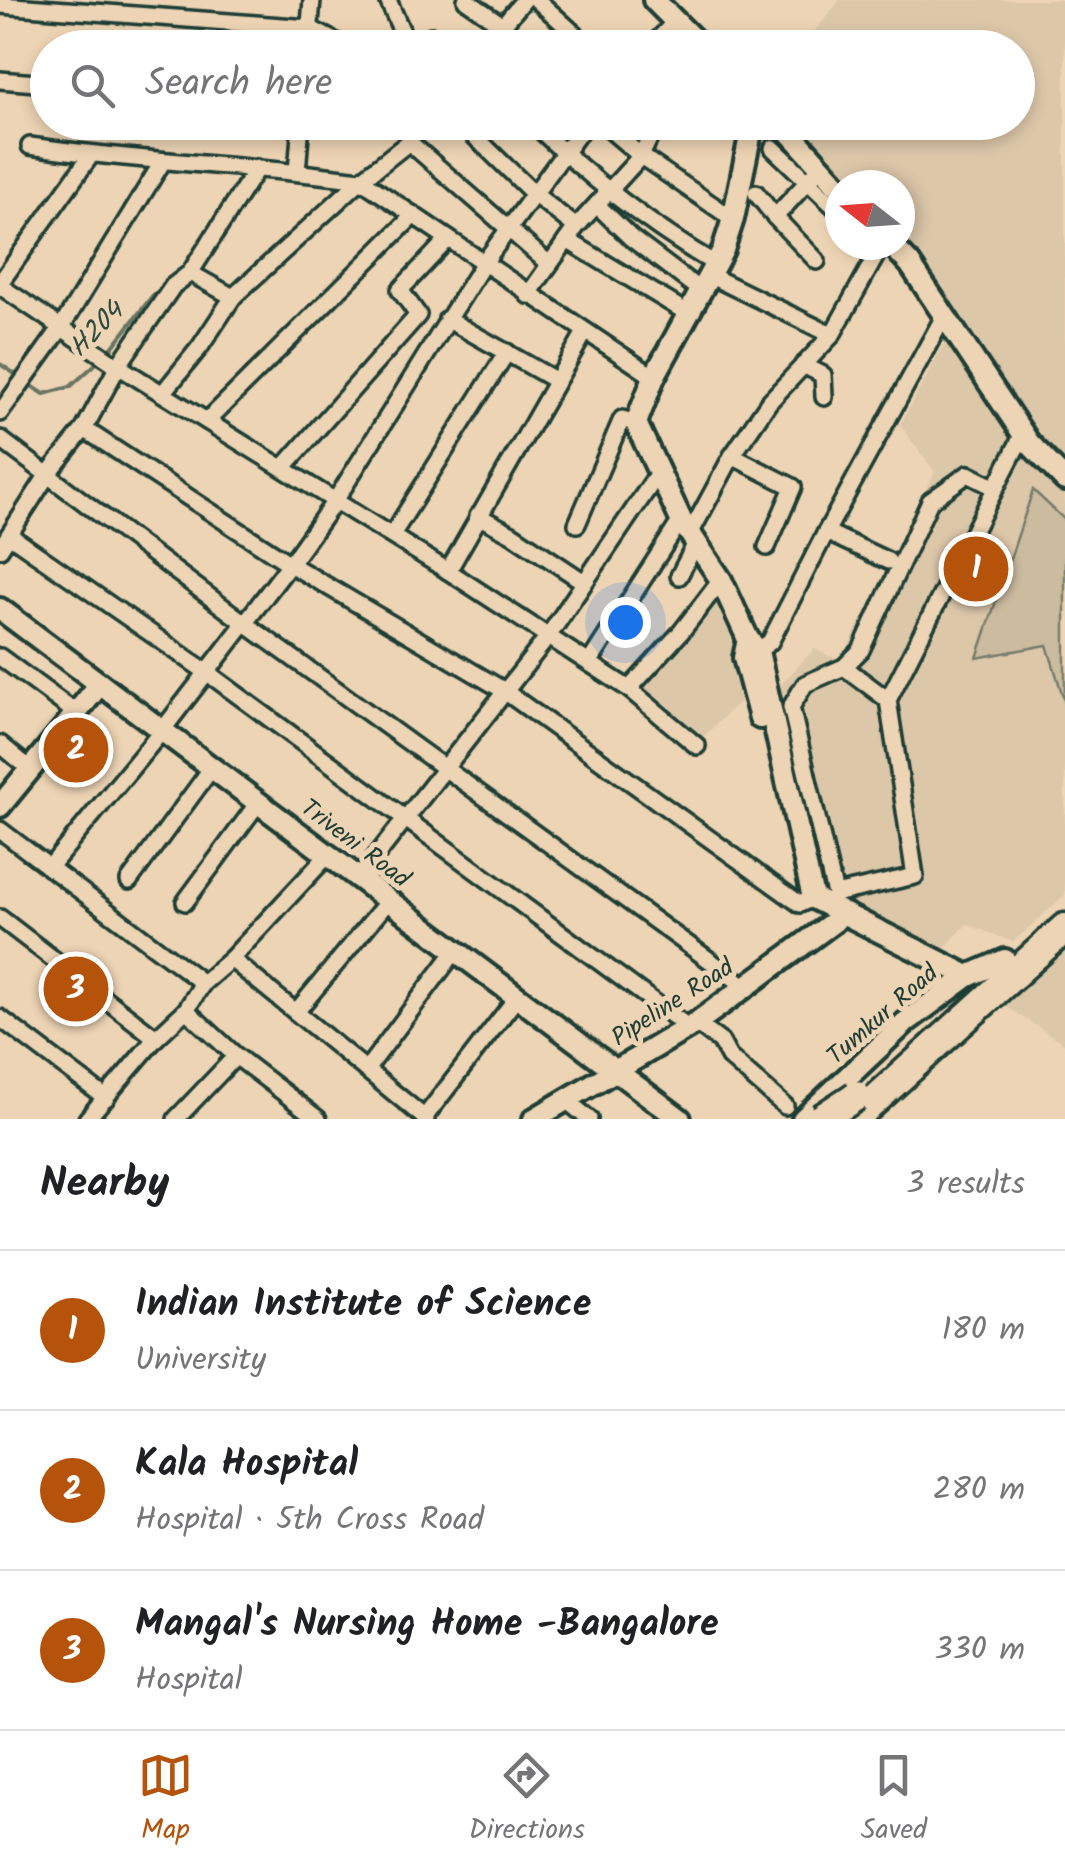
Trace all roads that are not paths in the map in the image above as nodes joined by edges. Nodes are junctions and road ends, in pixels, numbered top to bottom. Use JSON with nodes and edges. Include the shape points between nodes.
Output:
{"nodes":[{"id":1,"x":312,"y":0,"type":"edge"},
{"id":2,"x":388,"y":0,"type":"edge"},
{"id":3,"x":466,"y":0,"type":"edge"},
{"id":4,"x":524,"y":0,"type":"edge"},
{"id":5,"x":537,"y":0,"type":"edge"},
{"id":6,"x":654,"y":0,"type":"edge"},
{"id":7,"x":0,"y":5,"type":"edge"},
{"id":8,"x":675,"y":22,"type":"junction"},
{"id":9,"x":502,"y":26,"type":"junction"},
{"id":10,"x":310,"y":28,"type":"junction"},
{"id":11,"x":314,"y":30,"type":"edge"},
{"id":12,"x":401,"y":30,"type":"edge"},
{"id":13,"x":499,"y":30,"type":"edge"},
{"id":14,"x":506,"y":30,"type":"edge"},
{"id":15,"x":570,"y":30,"type":"edge"},
{"id":16,"x":667,"y":30,"type":"edge"},
{"id":17,"x":683,"y":30,"type":"edge"},
{"id":18,"x":0,"y":80,"type":"edge"},
{"id":19,"x":30,"y":82,"type":"edge"},
{"id":20,"x":300,"y":140,"type":"edge"},
{"id":21,"x":478,"y":140,"type":"edge"},
{"id":22,"x":551,"y":140,"type":"edge"},
{"id":23,"x":574,"y":140,"type":"edge"},
{"id":24,"x":622,"y":140,"type":"edge"},
{"id":25,"x":649,"y":140,"type":"edge"},
{"id":26,"x":750,"y":140,"type":"edge"},
{"id":27,"x":792,"y":140,"type":"edge"},
{"id":28,"x":409,"y":142,"type":"joint"},
{"id":29,"x":30,"y":146,"type":"dead end"},
{"id":30,"x":774,"y":148,"type":"dead end"},
{"id":31,"x":564,"y":153,"type":"junction"},
{"id":32,"x":91,"y":155,"type":"junction"},
{"id":33,"x":641,"y":156,"type":"junction"},
{"id":34,"x":162,"y":161,"type":"junction"},
{"id":35,"x":257,"y":168,"type":"junction"},
{"id":36,"x":297,"y":172,"type":"junction"},
{"id":37,"x":815,"y":174,"type":"junction"},
{"id":38,"x":360,"y":180,"type":"junction"},
{"id":39,"x":825,"y":180,"type":"edge"},
{"id":40,"x":610,"y":189,"type":"junction"},
{"id":41,"x":825,"y":189,"type":"edge"},
{"id":42,"x":534,"y":194,"type":"junction"},
{"id":43,"x":756,"y":194,"type":"dead end"},
{"id":44,"x":596,"y":205,"type":"junction"},
{"id":45,"x":414,"y":216,"type":"junction"},
{"id":46,"x":775,"y":218,"type":"junction"},
{"id":47,"x":733,"y":219,"type":"junction"},
{"id":48,"x":509,"y":228,"type":"junction"},
{"id":49,"x":571,"y":234,"type":"junction"},
{"id":50,"x":448,"y":239,"type":"junction"},
{"id":51,"x":874,"y":260,"type":"edge"},
{"id":52,"x":906,"y":260,"type":"edge"},
{"id":53,"x":817,"y":261,"type":"dead end"},
{"id":54,"x":483,"y":264,"type":"junction"},
{"id":55,"x":550,"y":264,"type":"junction"},
{"id":56,"x":190,"y":273,"type":"junction"},
{"id":57,"x":710,"y":277,"type":"junction"},
{"id":58,"x":0,"y":285,"type":"edge"},
{"id":59,"x":528,"y":294,"type":"junction"},
{"id":60,"x":233,"y":297,"type":"junction"},
{"id":61,"x":689,"y":314,"type":"junction"},
{"id":62,"x":448,"y":318,"type":"junction"},
{"id":63,"x":943,"y":318,"type":"junction"},
{"id":64,"x":61,"y":328,"type":"junction"},
{"id":65,"x":585,"y":332,"type":"junction"},
{"id":66,"x":832,"y":334,"type":"junction"},
{"id":67,"x":506,"y":352,"type":"junction"},
{"id":68,"x":108,"y":360,"type":"junction"},
{"id":69,"x":803,"y":365,"type":"junction"},
{"id":70,"x":654,"y":377,"type":"junction"},
{"id":71,"x":555,"y":380,"type":"junction"},
{"id":72,"x":163,"y":394,"type":"junction"},
{"id":73,"x":824,"y":398,"type":"dead end"},
{"id":74,"x":0,"y":413,"type":"edge"},
{"id":75,"x":207,"y":421,"type":"junction"},
{"id":76,"x":636,"y":423,"type":"junction"},
{"id":77,"x":84,"y":429,"type":"junction"},
{"id":78,"x":1023,"y":434,"type":"junction"},
{"id":79,"x":0,"y":440,"type":"edge"},
{"id":80,"x":732,"y":456,"type":"junction"},
{"id":81,"x":283,"y":468,"type":"junction"},
{"id":82,"x":659,"y":472,"type":"junction"},
{"id":83,"x":48,"y":474,"type":"junction"},
{"id":84,"x":1065,"y":480,"type":"edge"},
{"id":85,"x":994,"y":487,"type":"junction"},
{"id":86,"x":335,"y":500,"type":"junction"},
{"id":87,"x":478,"y":516,"type":"junction"},
{"id":88,"x":577,"y":524,"type":"dead end"},
{"id":89,"x":826,"y":532,"type":"junction"},
{"id":90,"x":689,"y":533,"type":"junction"},
{"id":91,"x":392,"y":535,"type":"junction"},
{"id":92,"x":5,"y":542,"type":"edge"},
{"id":93,"x":766,"y":547,"type":"dead end"},
{"id":94,"x":888,"y":560,"type":"dead end"},
{"id":95,"x":290,"y":564,"type":"junction"},
{"id":96,"x":448,"y":570,"type":"junction"},
{"id":97,"x":678,"y":576,"type":"dead end"},
{"id":98,"x":721,"y":580,"type":"junction"},
{"id":99,"x":584,"y":582,"type":"junction"},
{"id":100,"x":0,"y":609,"type":"edge"},
{"id":101,"x":244,"y":622,"type":"junction"},
{"id":102,"x":547,"y":638,"type":"junction"},
{"id":103,"x":750,"y":649,"type":"junction"},
{"id":104,"x":0,"y":657,"type":"edge"},
{"id":105,"x":589,"y":663,"type":"junction"},
{"id":106,"x":844,"y":668,"type":"junction"},
{"id":107,"x":206,"y":670,"type":"junction"},
{"id":108,"x":100,"y":684,"type":"junction"},
{"id":109,"x":503,"y":690,"type":"junction"},
{"id":110,"x":628,"y":690,"type":"junction"},
{"id":111,"x":888,"y":700,"type":"junction"},
{"id":112,"x":76,"y":712,"type":"junction"},
{"id":113,"x":161,"y":732,"type":"junction"},
{"id":114,"x":0,"y":744,"type":"edge"},
{"id":115,"x":698,"y":746,"type":"dead end"},
{"id":116,"x":445,"y":768,"type":"junction"},
{"id":117,"x":30,"y":769,"type":"junction"},
{"id":118,"x":211,"y":769,"type":"junction"},
{"id":119,"x":258,"y":803,"type":"junction"},
{"id":120,"x":0,"y":806,"type":"edge"},
{"id":121,"x":406,"y":816,"type":"junction"},
{"id":122,"x":0,"y":830,"type":"edge"},
{"id":123,"x":328,"y":856,"type":"junction"},
{"id":124,"x":50,"y":868,"type":"junction"},
{"id":125,"x":359,"y":878,"type":"junction"},
{"id":126,"x":129,"y":881,"type":"dead end"},
{"id":127,"x":388,"y":900,"type":"junction"},
{"id":128,"x":806,"y":901,"type":"junction"},
{"id":129,"x":185,"y":902,"type":"dead end"},
{"id":130,"x":1065,"y":908,"type":"edge"},
{"id":131,"x":0,"y":918,"type":"edge"},
{"id":132,"x":835,"y":921,"type":"junction"},
{"id":133,"x":1065,"y":928,"type":"edge"},
{"id":134,"x":456,"y":950,"type":"junction"},
{"id":135,"x":231,"y":958,"type":"junction"},
{"id":136,"x":1004,"y":960,"type":"junction"},
{"id":137,"x":963,"y":979,"type":"junction"},
{"id":138,"x":203,"y":983,"type":"junction"},
{"id":139,"x":745,"y":986,"type":"junction"},
{"id":140,"x":518,"y":996,"type":"junction"},
{"id":141,"x":186,"y":1010,"type":"junction"},
{"id":142,"x":296,"y":1012,"type":"junction"},
{"id":143,"x":0,"y":1018,"type":"edge"},
{"id":144,"x":692,"y":1025,"type":"junction"},
{"id":145,"x":156,"y":1038,"type":"junction"},
{"id":146,"x":236,"y":1056,"type":"junction"},
{"id":147,"x":617,"y":1069,"type":"junction"},
{"id":148,"x":366,"y":1070,"type":"junction"},
{"id":149,"x":106,"y":1098,"type":"junction"},
{"id":150,"x":564,"y":1098,"type":"junction"},
{"id":151,"x":785,"y":1106,"type":"dead end"},
{"id":152,"x":822,"y":1110,"type":"edge"},
{"id":153,"x":858,"y":1112,"type":"edge"},
{"id":154,"x":181,"y":1113,"type":"edge"},
{"id":155,"x":425,"y":1118,"type":"edge"},
{"id":156,"x":87,"y":1119,"type":"edge"},
{"id":157,"x":201,"y":1119,"type":"edge"},
{"id":158,"x":318,"y":1119,"type":"edge"},
{"id":159,"x":534,"y":1119,"type":"edge"},
{"id":160,"x":589,"y":1119,"type":"edge"},
{"id":161,"x":680,"y":1119,"type":"edge"},
{"id":162,"x":803,"y":1119,"type":"edge"}],
"edges":[{"from":1,"to":10,"type":"street"},
{"from":2,"to":12,"type":"street"},
{"from":3,"to":9,"type":"street"},
{"from":4,"to":9,"type":"street"},
{"from":5,"to":15,"type":"street"},
{"from":6,"to":8,"type":"street"},
{"from":7,"to":10,"type":"street"},
{"from":8,"to":16,"type":"street"},
{"from":8,"to":17,"type":"street"},
{"from":9,"to":13,"type":"street"},
{"from":9,"to":14,"type":"street"},
{"from":10,"to":11,"type":"street"},
{"from":18,"to":19,"type":"street"},
{"from":20,"to":36,"type":"street"},
{"from":21,"to":42,"type":"street"},
{"from":22,"to":31,"type":"street"},
{"from":23,"to":31,"type":"street"},
{"from":24,"to":33,"type":"street"},
{"from":25,"to":33,"type":"street"},
{"from":26,"to":47,"type":"street"},
{"from":27,"to":37,"type":"street"},
{"from":28,"to":38,"type":"street"},
{"from":28,"to":48,"type":"street"},
{"from":29,"to":32,"type":"street"},
{"from":30,"to":37,"type":"street"},
{"from":31,"to":40,"type":"street"},
{"from":31,"to":42,"type":"street"},
{"from":32,"to":34,"type":"street"},
{"from":32,"to":58,"type":"street"},
{"from":33,"to":40,"type":"street"},
{"from":33,"to":47,"type":"street"},
{"from":34,"to":35,"type":"street"},
{"from":34,"to":64,"type":"street"},
{"from":35,"to":36,"type":"street"},
{"from":35,"to":56,"type":"street"},
{"from":36,"to":38,"type":"street"},
{"from":37,"to":39,"type":"street"},
{"from":37,"to":41,"type":"street"},
{"from":37,"to":46,"type":"street"},
{"from":38,"to":45,"type":"street"},
{"from":38,"to":60,"type":"street"},
{"from":40,"to":44,"type":"street"},
{"from":40,"to":57,"type":"street"},
{"from":42,"to":48,"type":"street"},
{"from":42,"to":49,"type":"street"},
{"from":43,"to":46,"type":"street"},
{"from":44,"to":49,"type":"street"},
{"from":44,"to":57,"type":"street","via":[[632,238]]},
{"from":45,"to":50,"type":"street"},
{"from":45,"to":75,"type":"street"},
{"from":46,"to":53,"type":"street"},
{"from":47,"to":57,"type":"street"},
{"from":48,"to":54,"type":"street"},
{"from":48,"to":55,"type":"street"},
{"from":49,"to":55,"type":"street"},
{"from":49,"to":61,"type":"street"},
{"from":50,"to":54,"type":"street"},
{"from":50,"to":81,"type":"street","via":[[400,290],[418,315]]},
{"from":51,"to":66,"type":"street"},
{"from":52,"to":63,"type":"street"},
{"from":54,"to":59,"type":"street"},
{"from":54,"to":62,"type":"street"},
{"from":55,"to":59,"type":"street"},
{"from":56,"to":60,"type":"street"},
{"from":56,"to":68,"type":"street"},
{"from":57,"to":61,"type":"street"},
{"from":57,"to":66,"type":"street"},
{"from":58,"to":64,"type":"street"},
{"from":59,"to":65,"type":"street"},
{"from":60,"to":72,"type":"street"},
{"from":61,"to":70,"type":"street"},
{"from":62,"to":67,"type":"street"},
{"from":62,"to":86,"type":"street"},
{"from":63,"to":78,"type":"street"},
{"from":63,"to":89,"type":"street"},
{"from":64,"to":68,"type":"street"},
{"from":64,"to":74,"type":"street"},
{"from":65,"to":70,"type":"street"},
{"from":65,"to":71,"type":"street"},
{"from":66,"to":69,"type":"street"},
{"from":67,"to":71,"type":"street"},
{"from":67,"to":91,"type":"street"},
{"from":68,"to":72,"type":"street"},
{"from":68,"to":77,"type":"street"},
{"from":69,"to":73,"type":"street","via":[[824,376]]},
{"from":69,"to":80,"type":"street"},
{"from":70,"to":76,"type":"street"},
{"from":71,"to":87,"type":"street"},
{"from":72,"to":75,"type":"street"},
{"from":75,"to":81,"type":"street"},
{"from":76,"to":82,"type":"street"},
{"from":76,"to":88,"type":"street","via":[[622,418]]},
{"from":77,"to":83,"type":"street"},
{"from":77,"to":95,"type":"street"},
{"from":78,"to":84,"type":"street"},
{"from":78,"to":85,"type":"street"},
{"from":79,"to":83,"type":"street"},
{"from":80,"to":90,"type":"street"},
{"from":80,"to":93,"type":"street","via":[[794,487]]},
{"from":81,"to":86,"type":"street"},
{"from":82,"to":90,"type":"street"},
{"from":82,"to":99,"type":"street"},
{"from":83,"to":92,"type":"street"},
{"from":83,"to":101,"type":"street"},
{"from":85,"to":106,"type":"street","via":[[968,474],[930,500],[861,650]]},
{"from":85,"to":111,"type":"street"},
{"from":86,"to":91,"type":"street"},
{"from":86,"to":95,"type":"street"},
{"from":87,"to":96,"type":"street"},
{"from":87,"to":99,"type":"street"},
{"from":89,"to":94,"type":"street"},
{"from":89,"to":103,"type":"street","via":[[770,642]]},
{"from":90,"to":97,"type":"street"},
{"from":90,"to":98,"type":"street"},
{"from":90,"to":105,"type":"street"},
{"from":91,"to":96,"type":"street"},
{"from":92,"to":107,"type":"street"},
{"from":95,"to":101,"type":"street"},
{"from":95,"to":109,"type":"street"},
{"from":96,"to":102,"type":"street"},
{"from":98,"to":103,"type":"street"},
{"from":98,"to":110,"type":"street"},
{"from":99,"to":102,"type":"street"},
{"from":100,"to":108,"type":"street","name":"Triveni Road"},
{"from":101,"to":107,"type":"street"},
{"from":101,"to":116,"type":"street"},
{"from":102,"to":105,"type":"street"},
{"from":102,"to":109,"type":"street"},
{"from":103,"to":128,"type":"street"},
{"from":104,"to":112,"type":"street"},
{"from":105,"to":110,"type":"street"},
{"from":106,"to":111,"type":"street"},
{"from":106,"to":111,"type":"street","via":[[805,684],[791,706],[835,894],[915,876]]},
{"from":107,"to":113,"type":"street"},
{"from":107,"to":121,"type":"street"},
{"from":108,"to":112,"type":"street"},
{"from":108,"to":113,"type":"street","name":"Triveni Road"},
{"from":109,"to":116,"type":"street"},
{"from":109,"to":128,"type":"street"},
{"from":110,"to":115,"type":"street"},
{"from":112,"to":117,"type":"street"},
{"from":113,"to":118,"type":"street","name":"Triveni Road"},
{"from":113,"to":124,"type":"street"},
{"from":114,"to":117,"type":"street"},
{"from":116,"to":121,"type":"street"},
{"from":116,"to":139,"type":"street"},
{"from":117,"to":120,"type":"street"},
{"from":118,"to":119,"type":"street","name":"Triveni Road"},
{"from":118,"to":126,"type":"street"},
{"from":119,"to":123,"type":"street","name":"Triveni Road"},
{"from":119,"to":129,"type":"street"},
{"from":121,"to":125,"type":"street"},
{"from":121,"to":144,"type":"street"},
{"from":122,"to":124,"type":"street"},
{"from":123,"to":125,"type":"street","name":"Triveni Road"},
{"from":123,"to":135,"type":"street"},
{"from":124,"to":138,"type":"street"},
{"from":125,"to":127,"type":"street","name":"Triveni Road"},
{"from":127,"to":134,"type":"street","name":"Triveni Road"},
{"from":127,"to":142,"type":"street"},
{"from":128,"to":132,"type":"street"},
{"from":128,"to":137,"type":"street"},
{"from":130,"to":136,"type":"highway"},
{"from":131,"to":145,"type":"street"},
{"from":132,"to":137,"type":"street"},
{"from":132,"to":139,"type":"street","name":"Pipeline Road"},
{"from":133,"to":153,"type":"highway"},
{"from":134,"to":140,"type":"street","name":"Triveni Road"},
{"from":134,"to":148,"type":"street"},
{"from":135,"to":138,"type":"street"},
{"from":135,"to":142,"type":"street"},
{"from":136,"to":137,"type":"street","name":"Tumkur Road"},
{"from":136,"to":153,"type":"highway"},
{"from":137,"to":152,"type":"street","name":"Tumkur Road","via":[[906,1022]]},
{"from":138,"to":141,"type":"street"},
{"from":139,"to":144,"type":"street","name":"Pipeline Road"},
{"from":140,"to":147,"type":"street","name":"Triveni Road"},
{"from":140,"to":155,"type":"street"},
{"from":141,"to":145,"type":"street"},
{"from":141,"to":146,"type":"street"},
{"from":142,"to":148,"type":"street"},
{"from":143,"to":149,"type":"street"},
{"from":144,"to":147,"type":"street","name":"Pipeline Road"},
{"from":144,"to":151,"type":"street","via":[[721,1042]]},
{"from":145,"to":149,"type":"street"},
{"from":146,"to":154,"type":"street"},
{"from":146,"to":158,"type":"street"},
{"from":147,"to":150,"type":"street","name":"Pipeline Road"},
{"from":147,"to":161,"type":"street","name":"Triveni Road"},
{"from":148,"to":155,"type":"street"},
{"from":149,"to":156,"type":"street"},
{"from":150,"to":159,"type":"street","name":"Pipeline Road"},
{"from":150,"to":160,"type":"street"},
{"from":152,"to":153,"type":"highway","bridge":true},
{"from":152,"to":162,"type":"street","name":"Tumkur Road"},
{"from":154,"to":157,"type":"street"}]}
